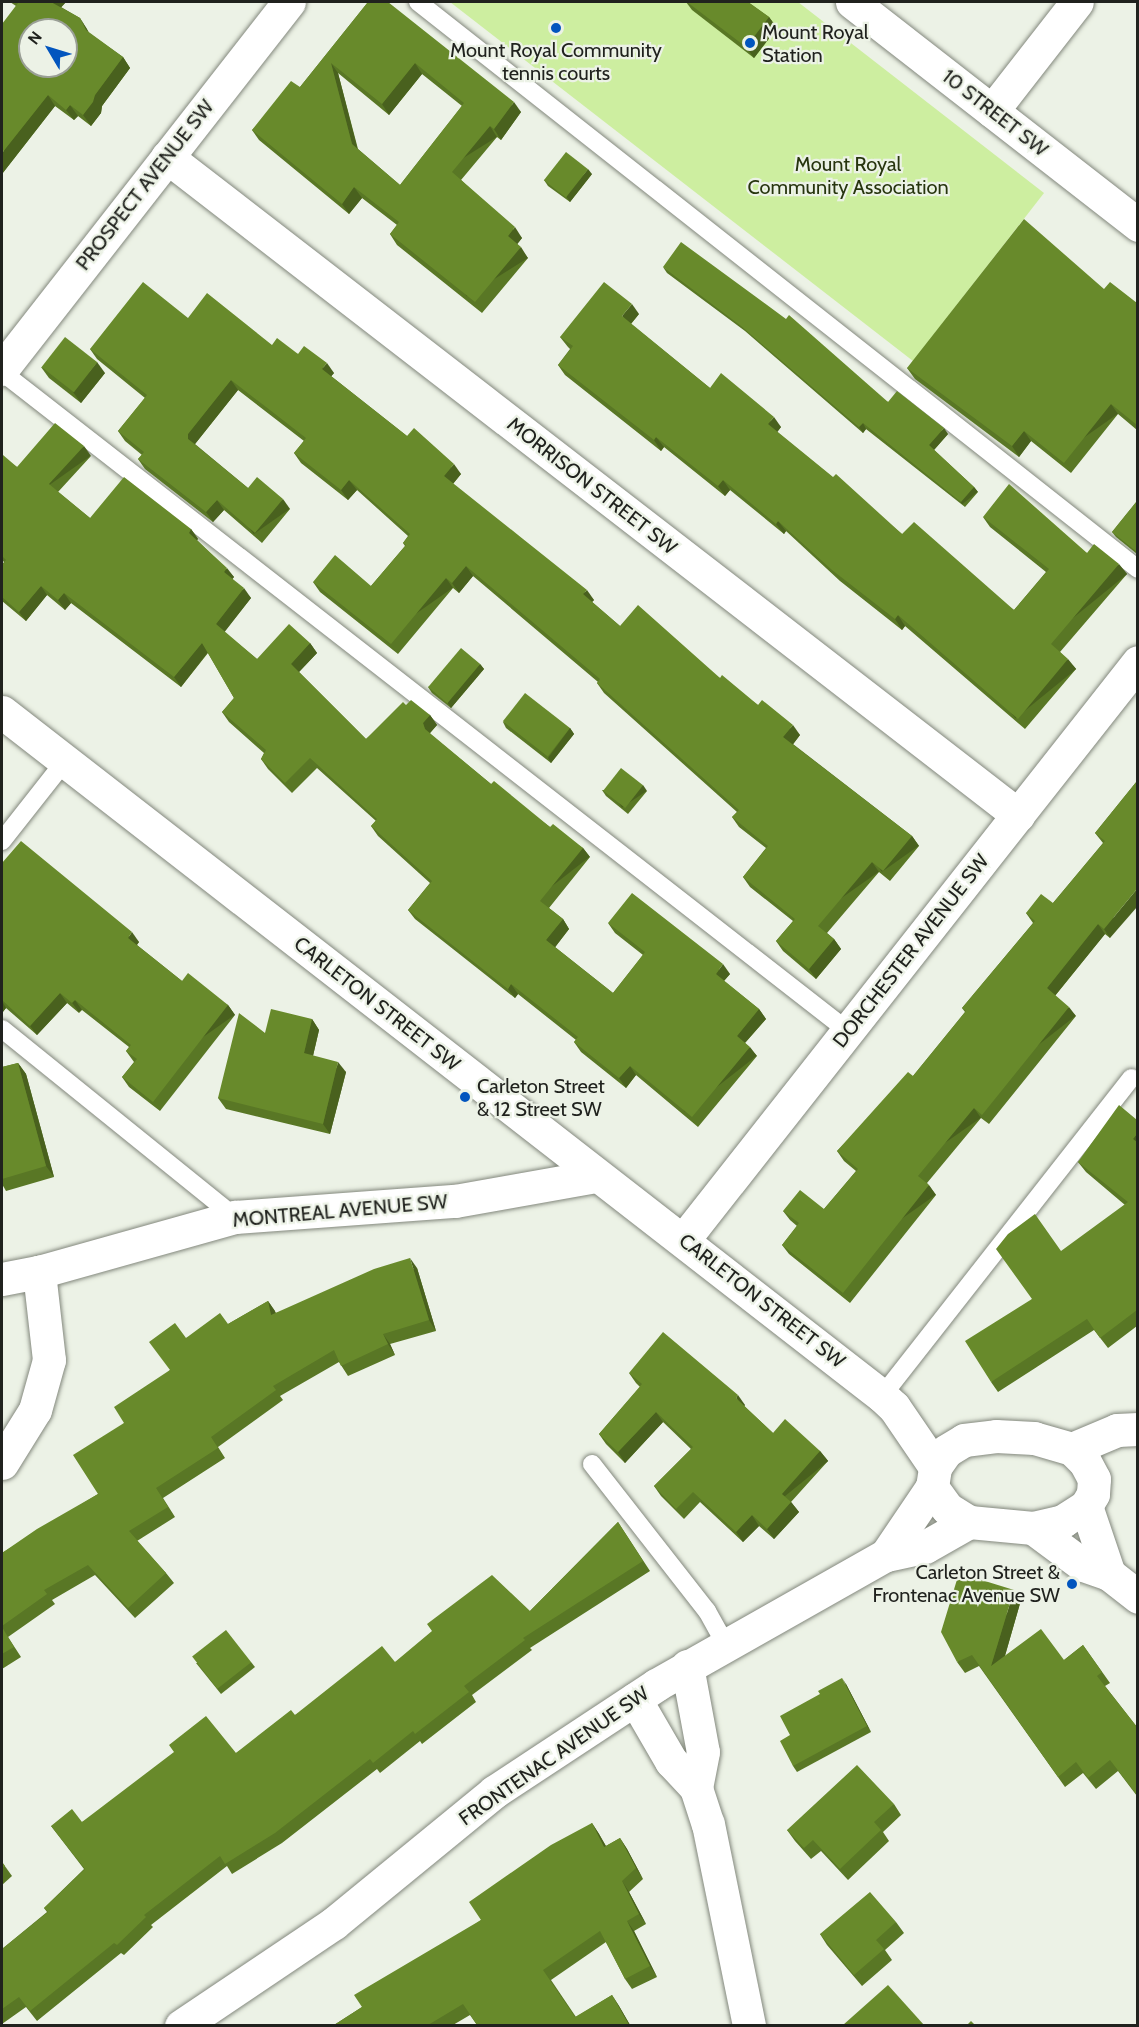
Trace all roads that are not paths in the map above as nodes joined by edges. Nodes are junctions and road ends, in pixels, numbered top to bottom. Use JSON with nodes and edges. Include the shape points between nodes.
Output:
{"nodes":[{"id":1,"x":289,"y":2,"type":"edge"},
{"id":2,"x":418,"y":2,"type":"edge"},
{"id":3,"x":852,"y":2,"type":"edge"},
{"id":4,"x":1077,"y":2,"type":"edge"},
{"id":5,"x":992,"y":111,"type":"junction"},
{"id":6,"x":166,"y":158,"type":"junction"},
{"id":7,"x":1137,"y":225,"type":"edge"},
{"id":8,"x":2,"y":370,"type":"edge"},
{"id":9,"x":1137,"y":569,"type":"edge"},
{"id":10,"x":1137,"y":662,"type":"edge"},
{"id":11,"x":2,"y":712,"type":"edge"},
{"id":12,"x":65,"y":761,"type":"junction"},
{"id":13,"x":1018,"y":814,"type":"junction"},
{"id":14,"x":2,"y":841,"type":"edge"},
{"id":15,"x":2,"y":1029,"type":"edge"},
{"id":16,"x":848,"y":1031,"type":"junction"},
{"id":17,"x":1131,"y":1078,"type":"dead end"},
{"id":18,"x":596,"y":1176,"type":"junction"},
{"id":19,"x":235,"y":1217,"type":"junction"},
{"id":20,"x":684,"y":1239,"type":"junction"},
{"id":21,"x":39,"y":1272,"type":"junction"},
{"id":22,"x":2,"y":1280,"type":"edge"},
{"id":23,"x":888,"y":1402,"type":"junction"},
{"id":24,"x":1137,"y":1431,"type":"edge"},
{"id":25,"x":964,"y":1440,"type":"junction"},
{"id":26,"x":1072,"y":1449,"type":"junction"},
{"id":27,"x":2,"y":1462,"type":"edge"},
{"id":28,"x":592,"y":1464,"type":"dead end"},
{"id":29,"x":933,"y":1477,"type":"junction"},
{"id":30,"x":1090,"y":1492,"type":"junction"},
{"id":31,"x":969,"y":1522,"type":"junction"},
{"id":32,"x":1033,"y":1528,"type":"junction"},
{"id":33,"x":886,"y":1555,"type":"junction"},
{"id":34,"x":1109,"y":1574,"type":"junction"},
{"id":35,"x":1137,"y":1597,"type":"edge"},
{"id":36,"x":725,"y":1643,"type":"junction"},
{"id":37,"x":687,"y":1666,"type":"junction"},
{"id":38,"x":635,"y":1699,"type":"junction"},
{"id":39,"x":696,"y":1788,"type":"junction"},
{"id":40,"x":180,"y":2025,"type":"edge"},
{"id":41,"x":749,"y":2025,"type":"edge"}],
"edges":[{"from":1,"to":6,"type":"street","name":"PROSPECT AVENUE SW"},
{"from":2,"to":9,"type":"lane"},
{"from":3,"to":5,"type":"street","name":"10 STREET SW"},
{"from":4,"to":5,"type":"street"},
{"from":5,"to":7,"type":"street","name":"10 STREET SW"},
{"from":6,"to":8,"type":"street","name":"PROSPECT AVENUE SW"},
{"from":6,"to":13,"type":"street","name":"MORRISON STREET SW"},
{"from":8,"to":16,"type":"lane"},
{"from":10,"to":13,"type":"street","name":"DORCHESTER AVENUE SW"},
{"from":11,"to":12,"type":"street","name":"CARLETON STREET SW"},
{"from":12,"to":14,"type":"lane"},
{"from":12,"to":18,"type":"street","name":"CARLETON STREET SW"},
{"from":13,"to":16,"type":"street","name":"DORCHESTER AVENUE SW"},
{"from":15,"to":19,"type":"lane"},
{"from":16,"to":20,"type":"street","name":"DORCHESTER AVENUE SW"},
{"from":17,"to":23,"type":"lane"},
{"from":18,"to":19,"type":"street","name":"MONTREAL AVENUE SW","via":[[455,1201]]},
{"from":18,"to":20,"type":"street","name":"CARLETON STREET SW"},
{"from":19,"to":21,"type":"street","name":"MONTREAL AVENUE SW"},
{"from":20,"to":23,"type":"street","name":"CARLETON STREET SW"},
{"from":21,"to":22,"type":"street","name":"MONTREAL AVENUE SW"},
{"from":21,"to":27,"type":"street","via":[[49,1360],[35,1410]]},
{"from":23,"to":25,"type":"street","name":"CARLETON STREET SW"},
{"from":23,"to":29,"type":"street","name":"CARLETON STREET SW"},
{"from":24,"to":26,"type":"street","via":[[1117,1430]]},
{"from":24,"to":30,"type":"street"},
{"from":25,"to":26,"type":"street","via":[[996,1436],[1034,1438]]},
{"from":25,"to":29,"type":"street","via":[[946,1451]]},
{"from":26,"to":30,"type":"street","via":[[1085,1462]]},
{"from":28,"to":36,"type":"lane","via":[[707,1611]]},
{"from":29,"to":31,"type":"street","via":[[947,1508]]},
{"from":29,"to":33,"type":"street","name":"FRONTENAC AVENUE SW"},
{"from":30,"to":32,"type":"street","via":[[1063,1521]]},
{"from":30,"to":34,"type":"street"},
{"from":31,"to":32,"type":"street"},
{"from":31,"to":33,"type":"street","name":"FRONTENAC AVENUE SW","via":[[925,1547]]},
{"from":32,"to":34,"type":"street","via":[[1083,1565]]},
{"from":33,"to":36,"type":"street","name":"FRONTENAC AVENUE SW"},
{"from":34,"to":35,"type":"street"},
{"from":36,"to":37,"type":"street","name":"FRONTENAC AVENUE SW"},
{"from":37,"to":38,"type":"street","name":"FRONTENAC AVENUE SW"},
{"from":37,"to":39,"type":"street","via":[[703,1752]]},
{"from":38,"to":39,"type":"street","via":[[671,1761]]},
{"from":38,"to":40,"type":"street","name":"FRONTENAC AVENUE SW","via":[[494,1792],[334,1923]]},
{"from":39,"to":41,"type":"street","via":[[708,1824]]}]}
